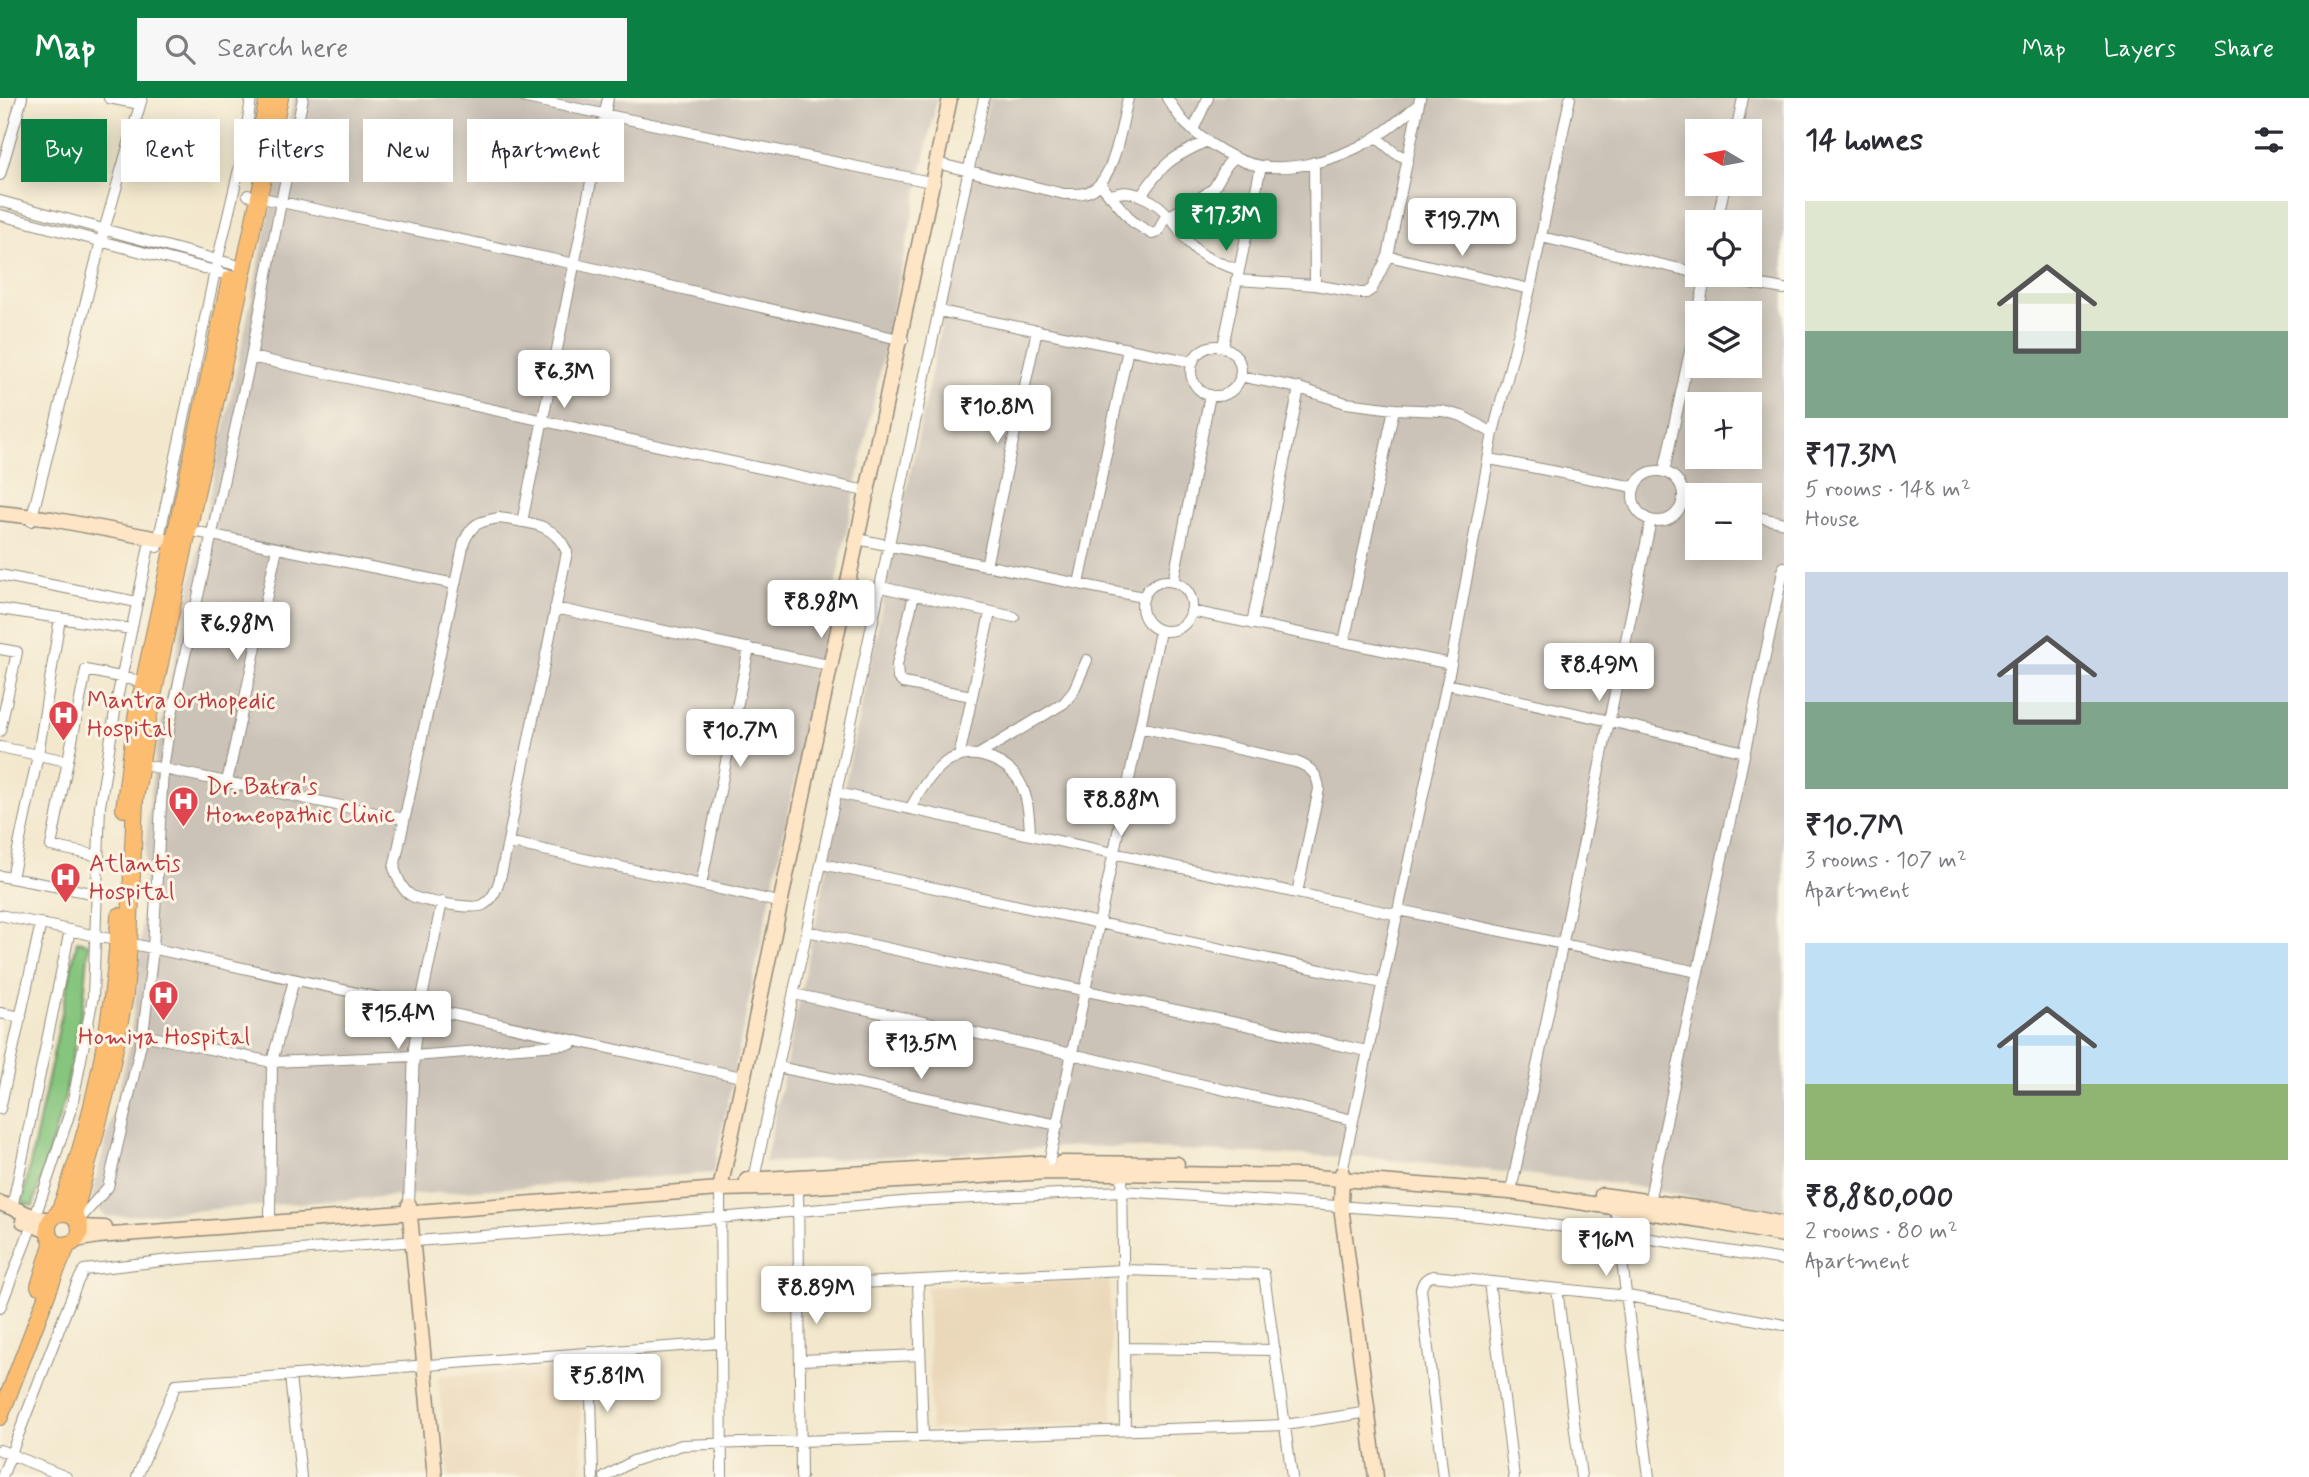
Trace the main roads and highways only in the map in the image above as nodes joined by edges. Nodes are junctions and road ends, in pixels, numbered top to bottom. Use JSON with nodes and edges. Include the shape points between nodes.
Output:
{"nodes":[{"id":1,"x":268,"y":98,"type":"edge"},
{"id":2,"x":280,"y":98,"type":"edge"},
{"id":3,"x":253,"y":197,"type":"junction"},
{"id":4,"x":171,"y":544,"type":"junction"},
{"id":5,"x":124,"y":942,"type":"junction"},
{"id":6,"x":59,"y":1227,"type":"junction"},
{"id":7,"x":0,"y":1390,"type":"edge"},
{"id":8,"x":0,"y":1418,"type":"edge"}],
"edges":[{"from":1,"to":3,"type":"main road"},
{"from":2,"to":3,"type":"main road"},
{"from":3,"to":4,"type":"main road","via":[[230,269]]},
{"from":4,"to":5,"type":"main road","via":[[135,800]]},
{"from":4,"to":5,"type":"main road","via":[[126,785]]},
{"from":5,"to":6,"type":"main road","via":[[96,1086]]},
{"from":6,"to":7,"type":"main road"},
{"from":6,"to":8,"type":"main road","via":[[54,1276]]}]}
